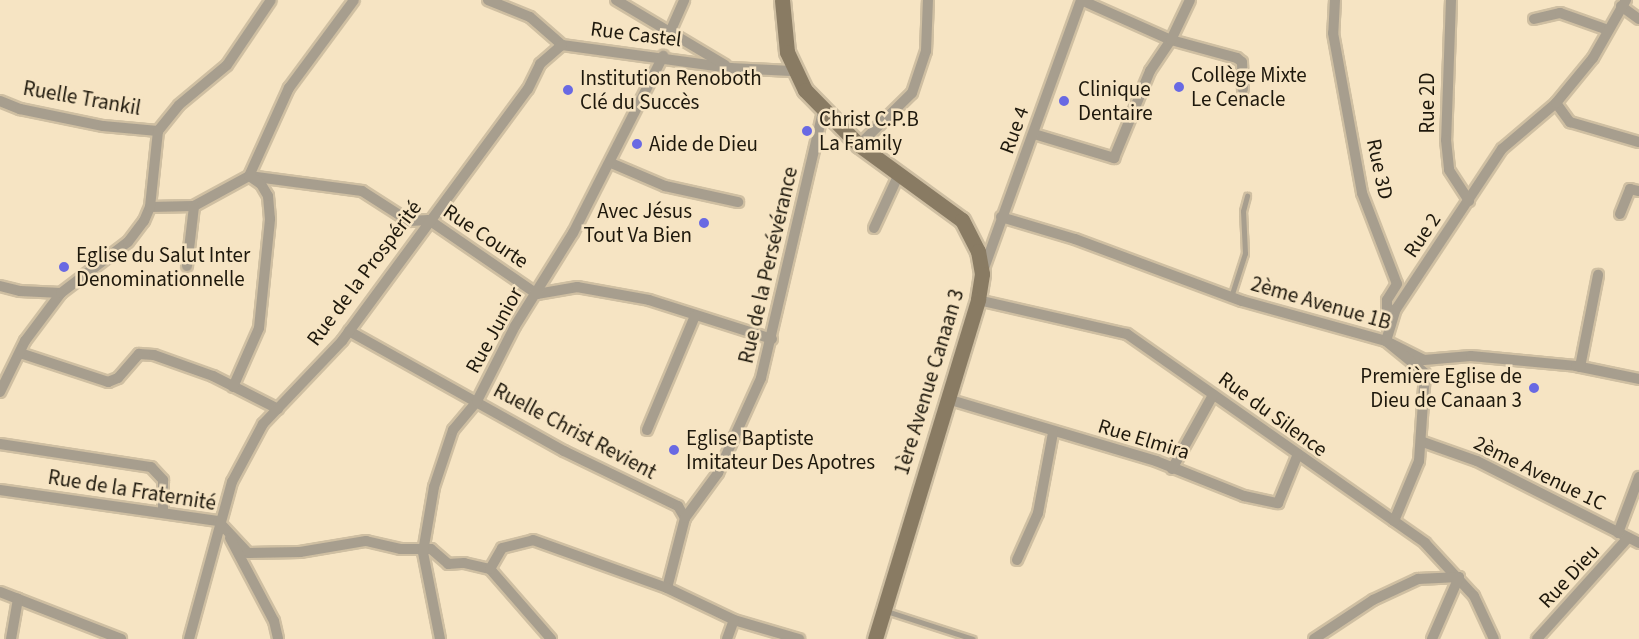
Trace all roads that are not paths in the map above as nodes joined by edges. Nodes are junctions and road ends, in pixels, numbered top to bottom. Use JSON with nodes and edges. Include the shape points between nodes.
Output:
{"nodes":[{"id":1,"x":271,"y":0,"type":"edge"},
{"id":2,"x":354,"y":0,"type":"edge"},
{"id":3,"x":488,"y":0,"type":"edge"},
{"id":4,"x":616,"y":0,"type":"edge"},
{"id":5,"x":684,"y":0,"type":"edge"},
{"id":6,"x":782,"y":0,"type":"edge"},
{"id":7,"x":928,"y":0,"type":"edge"},
{"id":8,"x":1081,"y":0,"type":"edge"},
{"id":9,"x":1190,"y":0,"type":"edge"},
{"id":10,"x":1335,"y":0,"type":"edge"},
{"id":11,"x":1451,"y":0,"type":"edge"},
{"id":12,"x":1624,"y":3,"type":"edge"},
{"id":13,"x":1533,"y":18,"type":"dead end"},
{"id":14,"x":1639,"y":19,"type":"edge"},
{"id":15,"x":1608,"y":30,"type":"junction"},
{"id":16,"x":670,"y":32,"type":"junction"},
{"id":17,"x":1171,"y":40,"type":"junction"},
{"id":18,"x":562,"y":45,"type":"junction"},
{"id":19,"x":663,"y":56,"type":"junction"},
{"id":20,"x":730,"y":68,"type":"junction"},
{"id":21,"x":792,"y":71,"type":"junction"},
{"id":22,"x":1243,"y":89,"type":"dead end"},
{"id":23,"x":0,"y":101,"type":"edge"},
{"id":24,"x":1556,"y":103,"type":"junction"},
{"id":25,"x":823,"y":111,"type":"junction"},
{"id":26,"x":158,"y":131,"type":"junction"},
{"id":27,"x":1034,"y":134,"type":"junction"},
{"id":28,"x":1639,"y":142,"type":"edge"},
{"id":29,"x":859,"y":145,"type":"junction"},
{"id":30,"x":611,"y":163,"type":"junction"},
{"id":31,"x":899,"y":174,"type":"junction"},
{"id":32,"x":249,"y":176,"type":"junction"},
{"id":33,"x":1639,"y":191,"type":"edge"},
{"id":34,"x":1247,"y":196,"type":"dead end"},
{"id":35,"x":1469,"y":201,"type":"junction"},
{"id":36,"x":738,"y":202,"type":"dead end"},
{"id":37,"x":194,"y":206,"type":"junction"},
{"id":38,"x":150,"y":207,"type":"junction"},
{"id":39,"x":1620,"y":214,"type":"dead end"},
{"id":40,"x":1001,"y":217,"type":"junction"},
{"id":41,"x":429,"y":220,"type":"junction"},
{"id":42,"x":873,"y":228,"type":"dead end"},
{"id":43,"x":187,"y":266,"type":"dead end"},
{"id":44,"x":982,"y":274,"type":"junction"},
{"id":45,"x":1598,"y":275,"type":"dead end"},
{"id":46,"x":0,"y":286,"type":"edge"},
{"id":47,"x":61,"y":293,"type":"junction"},
{"id":48,"x":537,"y":294,"type":"junction"},
{"id":49,"x":1231,"y":297,"type":"junction"},
{"id":50,"x":978,"y":300,"type":"junction"},
{"id":51,"x":695,"y":316,"type":"junction"},
{"id":52,"x":350,"y":332,"type":"junction"},
{"id":53,"x":772,"y":339,"type":"junction"},
{"id":54,"x":1386,"y":341,"type":"junction"},
{"id":55,"x":20,"y":353,"type":"junction"},
{"id":56,"x":1580,"y":367,"type":"junction"},
{"id":57,"x":1639,"y":379,"type":"edge"},
{"id":58,"x":233,"y":387,"type":"junction"},
{"id":59,"x":0,"y":392,"type":"edge"},
{"id":60,"x":1213,"y":395,"type":"junction"},
{"id":61,"x":947,"y":399,"type":"junction"},
{"id":62,"x":477,"y":401,"type":"junction"},
{"id":63,"x":278,"y":409,"type":"junction"},
{"id":64,"x":647,"y":430,"type":"dead end"},
{"id":65,"x":1053,"y":433,"type":"junction"},
{"id":66,"x":1423,"y":442,"type":"junction"},
{"id":67,"x":0,"y":444,"type":"edge"},
{"id":68,"x":1298,"y":454,"type":"junction"},
{"id":69,"x":1172,"y":469,"type":"junction"},
{"id":70,"x":1639,"y":477,"type":"edge"},
{"id":71,"x":0,"y":490,"type":"edge"},
{"id":72,"x":163,"y":512,"type":"junction"},
{"id":73,"x":685,"y":518,"type":"junction"},
{"id":74,"x":1394,"y":521,"type":"junction"},
{"id":75,"x":221,"y":522,"type":"junction"},
{"id":76,"x":1623,"y":535,"type":"junction"},
{"id":77,"x":1639,"y":543,"type":"edge"},
{"id":78,"x":423,"y":552,"type":"junction"},
{"id":79,"x":1017,"y":560,"type":"dead end"},
{"id":80,"x":490,"y":569,"type":"junction"},
{"id":81,"x":1459,"y":577,"type":"junction"},
{"id":82,"x":667,"y":588,"type":"junction"},
{"id":83,"x":0,"y":592,"type":"edge"},
{"id":84,"x":18,"y":599,"type":"junction"},
{"id":85,"x":885,"y":610,"type":"junction"},
{"id":86,"x":734,"y":620,"type":"junction"},
{"id":87,"x":11,"y":639,"type":"edge"},
{"id":88,"x":121,"y":639,"type":"edge"},
{"id":89,"x":189,"y":639,"type":"edge"},
{"id":90,"x":278,"y":639,"type":"edge"},
{"id":91,"x":440,"y":639,"type":"edge"},
{"id":92,"x":551,"y":639,"type":"edge"},
{"id":93,"x":727,"y":639,"type":"edge"},
{"id":94,"x":799,"y":639,"type":"edge"},
{"id":95,"x":875,"y":639,"type":"edge"},
{"id":96,"x":973,"y":639,"type":"edge"},
{"id":97,"x":1314,"y":639,"type":"edge"},
{"id":98,"x":1432,"y":639,"type":"edge"},
{"id":99,"x":1494,"y":639,"type":"edge"},
{"id":100,"x":1537,"y":639,"type":"edge"}],
"edges":[{"from":1,"to":26,"type":"street","via":[[227,65],[179,105]]},
{"from":2,"to":32,"type":"street","via":[[289,88]]},
{"from":3,"to":18,"type":"street","name":"Rue Castel","via":[[530,17]]},
{"from":4,"to":16,"type":"street"},
{"from":5,"to":16,"type":"street"},
{"from":6,"to":21,"type":"main road","name":"1ère Avenue Canaan 3"},
{"from":7,"to":29,"type":"street","via":[[926,51],[912,93]]},
{"from":8,"to":17,"type":"street"},
{"from":8,"to":27,"type":"street","name":"Rue 4"},
{"from":9,"to":17,"type":"street"},
{"from":10,"to":54,"type":"street","name":"Rue 3D","via":[[1333,33],[1362,193],[1397,284],[1387,300]]},
{"from":11,"to":35,"type":"street","name":"Rue 2D","via":[[1446,140],[1449,170]]},
{"from":12,"to":14,"type":"street"},
{"from":12,"to":15,"type":"street","name":"Rue 2"},
{"from":13,"to":15,"type":"street","via":[[1560,13]]},
{"from":15,"to":24,"type":"street","name":"Rue 2","via":[[1593,58]]},
{"from":16,"to":20,"type":"street"},
{"from":17,"to":22,"type":"street","via":[[1237,58],[1242,62]]},
{"from":17,"to":27,"type":"street","via":[[1150,71],[1114,158]]},
{"from":18,"to":19,"type":"street","name":"Rue Castel"},
{"from":18,"to":41,"type":"street","name":"Rue de la Prospérité","via":[[540,64],[528,89]]},
{"from":19,"to":20,"type":"street","name":"Rue Castel"},
{"from":19,"to":30,"type":"street","name":"Rue Junior"},
{"from":20,"to":21,"type":"street","name":"Rue Castel"},
{"from":21,"to":25,"type":"main road","name":"1ère Avenue Canaan 3"},
{"from":23,"to":26,"type":"street","name":"Ruelle Trankil","via":[[20,109],[103,126]]},
{"from":24,"to":28,"type":"street","via":[[1570,122]]},
{"from":24,"to":35,"type":"street","name":"Rue 2","via":[[1502,148]]},
{"from":25,"to":29,"type":"main road","name":"1ère Avenue Canaan 3"},
{"from":25,"to":53,"type":"street","name":"Rue de la Persévérance"},
{"from":26,"to":38,"type":"street"},
{"from":27,"to":40,"type":"street","name":"Rue 4"},
{"from":29,"to":31,"type":"main road","name":"1ère Avenue Canaan 3"},
{"from":30,"to":36,"type":"street","via":[[665,186]]},
{"from":30,"to":48,"type":"street","name":"Rue Junior"},
{"from":31,"to":42,"type":"street"},
{"from":31,"to":44,"type":"main road","name":"1ère Avenue Canaan 3","via":[[962,220],[978,251]]},
{"from":32,"to":37,"type":"street"},
{"from":32,"to":41,"type":"street","name":"Rue Courte","via":[[362,191],[409,221]]},
{"from":32,"to":58,"type":"street","via":[[268,196],[270,219],[260,328]]},
{"from":33,"to":39,"type":"street","via":[[1630,189]]},
{"from":34,"to":49,"type":"lane","via":[[1243,211],[1245,253]]},
{"from":35,"to":54,"type":"street","name":"Rue 2","via":[[1396,309]]},
{"from":37,"to":38,"type":"street"},
{"from":37,"to":43,"type":"street"},
{"from":38,"to":47,"type":"street","via":[[128,242]]},
{"from":40,"to":44,"type":"street","name":"Rue 4"},
{"from":40,"to":49,"type":"street","name":"2ème Avenue 1B","via":[[1075,239]]},
{"from":41,"to":48,"type":"street","name":"Rue Courte"},
{"from":41,"to":52,"type":"street","name":"Rue de la Prospérité"},
{"from":44,"to":50,"type":"main road","name":"1ère Avenue Canaan 3"},
{"from":45,"to":56,"type":"street"},
{"from":46,"to":47,"type":"street"},
{"from":47,"to":55,"type":"street"},
{"from":48,"to":51,"type":"street","name":"Rue Courte","via":[[577,287],[649,300]]},
{"from":48,"to":62,"type":"street","name":"Rue Junior","via":[[515,326]]},
{"from":49,"to":54,"type":"street","name":"2ème Avenue 1B"},
{"from":50,"to":60,"type":"street","name":"Rue du Silence","via":[[1127,334]]},
{"from":50,"to":61,"type":"main road","name":"1ère Avenue Canaan 3"},
{"from":51,"to":53,"type":"street","name":"Rue Courte"},
{"from":51,"to":64,"type":"street"},
{"from":52,"to":62,"type":"street","name":"Ruelle Christ Revient"},
{"from":52,"to":63,"type":"street","name":"Rue de la Prospérité"},
{"from":53,"to":73,"type":"street","name":"Rue de la Persévérance","via":[[761,378],[718,473]]},
{"from":54,"to":56,"type":"street","name":"2ème Avenue 1B","via":[[1424,360],[1471,356]]},
{"from":54,"to":66,"type":"street","via":[[1425,374]]},
{"from":55,"to":58,"type":"street","via":[[108,382],[118,378],[143,353],[187,365]]},
{"from":55,"to":59,"type":"street"},
{"from":56,"to":57,"type":"street","name":"2ème Avenue 1B"},
{"from":58,"to":63,"type":"street"},
{"from":60,"to":68,"type":"street","name":"Rue du Silence"},
{"from":60,"to":69,"type":"street"},
{"from":61,"to":65,"type":"street","name":"Rue Elmira"},
{"from":61,"to":85,"type":"main road","name":"1ère Avenue Canaan 3","via":[[912,507]]},
{"from":62,"to":73,"type":"street","name":"Ruelle Christ Revient","via":[[564,451],[678,506]]},
{"from":62,"to":78,"type":"street","name":"Rue Junior","via":[[453,430],[434,487]]},
{"from":63,"to":75,"type":"street","name":"Rue de la Prospérité","via":[[263,424],[232,482]]},
{"from":65,"to":69,"type":"street","name":"Rue Elmira"},
{"from":65,"to":79,"type":"street","via":[[1038,513]]},
{"from":66,"to":74,"type":"street","via":[[1408,495]]},
{"from":66,"to":76,"type":"street","name":"2ème Avenue 1C","via":[[1477,461]]},
{"from":67,"to":72,"type":"street","via":[[151,467],[164,480]]},
{"from":68,"to":69,"type":"street","name":"Rue Elmira","via":[[1278,503],[1244,496]]},
{"from":68,"to":74,"type":"street","name":"Rue du Silence"},
{"from":70,"to":76,"type":"street","name":"Rue Dieu"},
{"from":71,"to":72,"type":"street","name":"Rue de la Fraternité"},
{"from":72,"to":75,"type":"street","name":"Rue de la Fraternité"},
{"from":73,"to":82,"type":"street"},
{"from":74,"to":81,"type":"street","name":"Rue du Silence","via":[[1425,543]]},
{"from":75,"to":78,"type":"street","name":"Rue de la Fraternité","via":[[248,553],[300,552],[366,540]]},
{"from":75,"to":89,"type":"street","name":"Rue de la Prospérité"},
{"from":75,"to":90,"type":"street","via":[[274,621]]},
{"from":76,"to":77,"type":"street","name":"2ème Avenue 1C"},
{"from":76,"to":100,"type":"street","name":"Rue Dieu"},
{"from":78,"to":80,"type":"street","via":[[431,549],[448,564]]},
{"from":78,"to":91,"type":"street","name":"Rue Junior"},
{"from":80,"to":82,"type":"street","via":[[502,548],[532,540]]},
{"from":80,"to":92,"type":"street"},
{"from":81,"to":97,"type":"street","via":[[1418,579],[1373,600]]},
{"from":81,"to":98,"type":"street"},
{"from":81,"to":99,"type":"street","name":"Rue du Silence","via":[[1474,596]]},
{"from":82,"to":86,"type":"street"},
{"from":83,"to":84,"type":"street"},
{"from":84,"to":87,"type":"street"},
{"from":84,"to":88,"type":"street"},
{"from":85,"to":95,"type":"main road","name":"1ère Avenue Canaan 3"},
{"from":85,"to":96,"type":"lane"},
{"from":86,"to":93,"type":"street"},
{"from":86,"to":94,"type":"street"}]}
